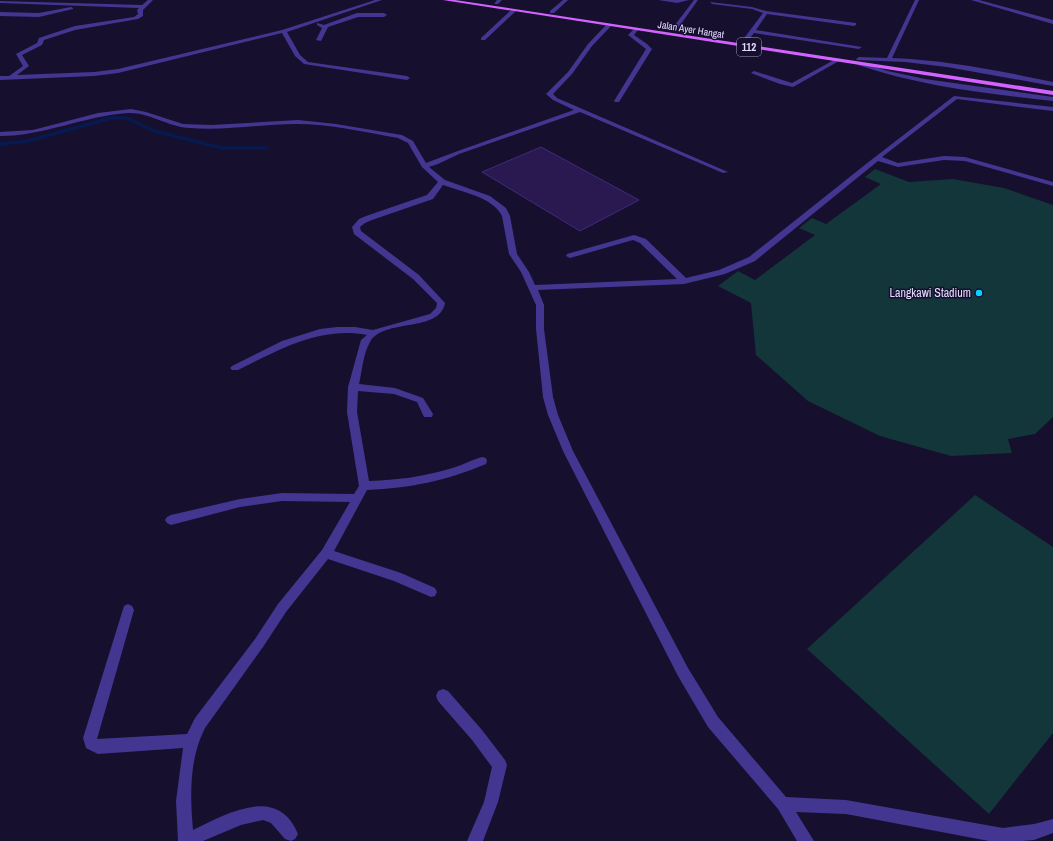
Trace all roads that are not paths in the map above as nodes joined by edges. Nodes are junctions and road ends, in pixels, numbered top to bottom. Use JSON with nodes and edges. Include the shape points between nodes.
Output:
{"nodes":[{"id":1,"x":152,"y":0,"type":"edge"},
{"id":2,"x":380,"y":0,"type":"edge"},
{"id":3,"x":445,"y":0,"type":"edge"},
{"id":4,"x":477,"y":0,"type":"edge"},
{"id":5,"x":566,"y":0,"type":"edge"},
{"id":6,"x":660,"y":0,"type":"edge"},
{"id":7,"x":688,"y":0,"type":"edge"},
{"id":8,"x":696,"y":0,"type":"edge"},
{"id":9,"x":917,"y":0,"type":"edge"},
{"id":10,"x":973,"y":0,"type":"edge"},
{"id":11,"x":14,"y":1,"type":"edge"},
{"id":12,"x":498,"y":1,"type":"edge"},
{"id":13,"x":0,"y":2,"type":"edge"},
{"id":14,"x":712,"y":3,"type":"dead end"},
{"id":15,"x":85,"y":5,"type":"junction"},
{"id":16,"x":144,"y":7,"type":"junction"},
{"id":17,"x":512,"y":11,"type":"junction"},
{"id":18,"x":552,"y":12,"type":"junction"},
{"id":19,"x":766,"y":12,"type":"junction"},
{"id":20,"x":0,"y":14,"type":"edge"},
{"id":21,"x":384,"y":15,"type":"dead end"},
{"id":22,"x":312,"y":22,"type":"junction"},
{"id":23,"x":1053,"y":22,"type":"edge"},
{"id":24,"x":854,"y":24,"type":"dead end"},
{"id":25,"x":325,"y":26,"type":"junction"},
{"id":26,"x":608,"y":26,"type":"junction"},
{"id":27,"x":635,"y":30,"type":"junction"},
{"id":28,"x":674,"y":30,"type":"junction"},
{"id":29,"x":284,"y":31,"type":"junction"},
{"id":30,"x":754,"y":31,"type":"junction"},
{"id":31,"x":483,"y":39,"type":"dead end"},
{"id":32,"x":319,"y":40,"type":"dead end"},
{"id":33,"x":745,"y":41,"type":"junction"},
{"id":34,"x":859,"y":47,"type":"dead end"},
{"id":35,"x":889,"y":59,"type":"junction"},
{"id":36,"x":836,"y":61,"type":"junction"},
{"id":37,"x":860,"y":61,"type":"junction"},
{"id":38,"x":754,"y":73,"type":"dead end"},
{"id":39,"x":11,"y":77,"type":"junction"},
{"id":40,"x":0,"y":78,"type":"edge"},
{"id":41,"x":407,"y":78,"type":"dead end"},
{"id":42,"x":1053,"y":84,"type":"edge"},
{"id":43,"x":1053,"y":88,"type":"edge"},
{"id":44,"x":1053,"y":93,"type":"edge"},
{"id":45,"x":1053,"y":99,"type":"edge"},
{"id":46,"x":617,"y":101,"type":"dead end"},
{"id":47,"x":1053,"y":109,"type":"edge"},
{"id":48,"x":580,"y":110,"type":"junction"},
{"id":49,"x":0,"y":134,"type":"edge"},
{"id":50,"x":877,"y":158,"type":"junction"},
{"id":51,"x":424,"y":166,"type":"junction"},
{"id":52,"x":725,"y":172,"type":"dead end"},
{"id":53,"x":442,"y":182,"type":"junction"},
{"id":54,"x":1053,"y":184,"type":"edge"},
{"id":55,"x":570,"y":256,"type":"dead end"},
{"id":56,"x":684,"y":281,"type":"junction"},
{"id":57,"x":533,"y":288,"type":"junction"},
{"id":58,"x":374,"y":333,"type":"junction"},
{"id":59,"x":235,"y":368,"type":"dead end"},
{"id":60,"x":353,"y":387,"type":"junction"},
{"id":61,"x":428,"y":414,"type":"dead end"},
{"id":62,"x":482,"y":461,"type":"dead end"},
{"id":63,"x":364,"y":486,"type":"junction"},
{"id":64,"x":358,"y":498,"type":"junction"},
{"id":65,"x":171,"y":520,"type":"dead end"},
{"id":66,"x":326,"y":553,"type":"junction"},
{"id":67,"x":431,"y":592,"type":"dead end"},
{"id":68,"x":128,"y":610,"type":"dead end"},
{"id":69,"x":443,"y":696,"type":"dead end"},
{"id":70,"x":191,"y":741,"type":"junction"},
{"id":71,"x":783,"y":804,"type":"junction"},
{"id":72,"x":1053,"y":826,"type":"edge"},
{"id":73,"x":290,"y":834,"type":"dead end"},
{"id":74,"x":186,"y":841,"type":"edge"},
{"id":75,"x":475,"y":841,"type":"edge"},
{"id":76,"x":806,"y":841,"type":"edge"}],
"edges":[{"from":1,"to":16,"type":"street"},
{"from":2,"to":22,"type":"street"},
{"from":3,"to":17,"type":"main road","name":"Jalan Ayer Hangat","number":"112"},
{"from":4,"to":12,"type":"main road","name":"Jalan Ayer Hangat","number":"112"},
{"from":5,"to":18,"type":"street"},
{"from":6,"to":7,"type":"street"},
{"from":8,"to":28,"type":"street"},
{"from":9,"to":35,"type":"street"},
{"from":10,"to":23,"type":"street"},
{"from":11,"to":13,"type":"street"},
{"from":11,"to":15,"type":"street"},
{"from":12,"to":18,"type":"main road","name":"Jalan Ayer Hangat","number":"112"},
{"from":14,"to":19,"type":"street"},
{"from":15,"to":16,"type":"street"},
{"from":15,"to":20,"type":"street","via":[[39,15]]},
{"from":16,"to":39,"type":"street","via":[[140,10],[141,15],[136,18],[67,30],[41,39],[40,44],[19,54],[26,66]]},
{"from":17,"to":26,"type":"main road","name":"Jalan Ayer Hangat","number":"112"},
{"from":17,"to":31,"type":"street"},
{"from":18,"to":28,"type":"main road","name":"Jalan Ayer Hangat","number":"112"},
{"from":19,"to":24,"type":"street"},
{"from":19,"to":30,"type":"street"},
{"from":21,"to":25,"type":"street","via":[[363,14]]},
{"from":22,"to":25,"type":"street"},
{"from":22,"to":29,"type":"street"},
{"from":25,"to":32,"type":"street"},
{"from":26,"to":27,"type":"main road","name":"Jalan Ayer Hangat","number":"112"},
{"from":26,"to":48,"type":"street","via":[[549,94],[555,100]]},
{"from":27,"to":36,"type":"main road","name":"Jalan Ayer Hangat","number":"112"},
{"from":27,"to":46,"type":"street","via":[[631,35],[649,49]]},
{"from":28,"to":33,"type":"main road","name":"Jalan Ayer Hangat","number":"112"},
{"from":29,"to":39,"type":"street","via":[[118,72]]},
{"from":29,"to":41,"type":"street","via":[[298,56],[306,63]]},
{"from":30,"to":33,"type":"street"},
{"from":30,"to":34,"type":"street"},
{"from":33,"to":37,"type":"main road","name":"Jalan Ayer Hangat","number":"112"},
{"from":35,"to":37,"type":"street"},
{"from":35,"to":42,"type":"street","via":[[989,72]]},
{"from":36,"to":37,"type":"main road","name":"Jalan Ayer Hangat","number":"112"},
{"from":36,"to":38,"type":"street","via":[[793,85]]},
{"from":37,"to":43,"type":"main road","name":"Jalan Ayer Hangat","number":"112"},
{"from":37,"to":44,"type":"main road","name":"Jalan Ayer Hangat","number":"112"},
{"from":37,"to":45,"type":"street","via":[[875,69],[933,82]]},
{"from":39,"to":40,"type":"street"},
{"from":47,"to":50,"type":"street","via":[[957,97]]},
{"from":48,"to":51,"type":"street"},
{"from":48,"to":52,"type":"street"},
{"from":49,"to":51,"type":"street","via":[[34,132],[131,111],[170,124],[187,126],[297,122],[405,138],[411,142]]},
{"from":50,"to":54,"type":"street","via":[[898,165],[944,158],[965,159]]},
{"from":50,"to":56,"type":"street","via":[[752,260],[722,272]]},
{"from":51,"to":53,"type":"street"},
{"from":53,"to":57,"type":"street","via":[[487,198],[503,210],[513,254]]},
{"from":53,"to":58,"type":"street","via":[[430,197],[369,218],[356,227],[357,232],[416,277],[441,303],[440,309],[433,316],[383,328]]},
{"from":55,"to":56,"type":"street","via":[[634,237],[643,241]]},
{"from":56,"to":57,"type":"street"},
{"from":57,"to":71,"type":"street","via":[[540,305],[540,329],[548,397],[568,451],[683,672],[713,722]]},
{"from":58,"to":59,"type":"street","via":[[344,328],[318,331],[277,347]]},
{"from":58,"to":60,"type":"street","via":[[366,340]]},
{"from":60,"to":61,"type":"street","via":[[395,391],[420,400]]},
{"from":60,"to":63,"type":"street","via":[[352,412]]},
{"from":62,"to":63,"type":"street","via":[[408,483]]},
{"from":63,"to":64,"type":"street"},
{"from":64,"to":65,"type":"street","via":[[282,497],[240,503]]},
{"from":64,"to":66,"type":"street"},
{"from":66,"to":67,"type":"street","via":[[397,577]]},
{"from":66,"to":70,"type":"street","via":[[282,608],[200,723]]},
{"from":68,"to":70,"type":"street","via":[[90,742],[98,747]]},
{"from":69,"to":75,"type":"street","via":[[500,765],[491,802]]},
{"from":70,"to":74,"type":"street","via":[[183,801]]},
{"from":71,"to":72,"type":"street","via":[[846,807],[1003,836],[1034,832]]},
{"from":71,"to":76,"type":"street"},
{"from":73,"to":74,"type":"street","via":[[277,818],[260,813],[235,819]]}]}
